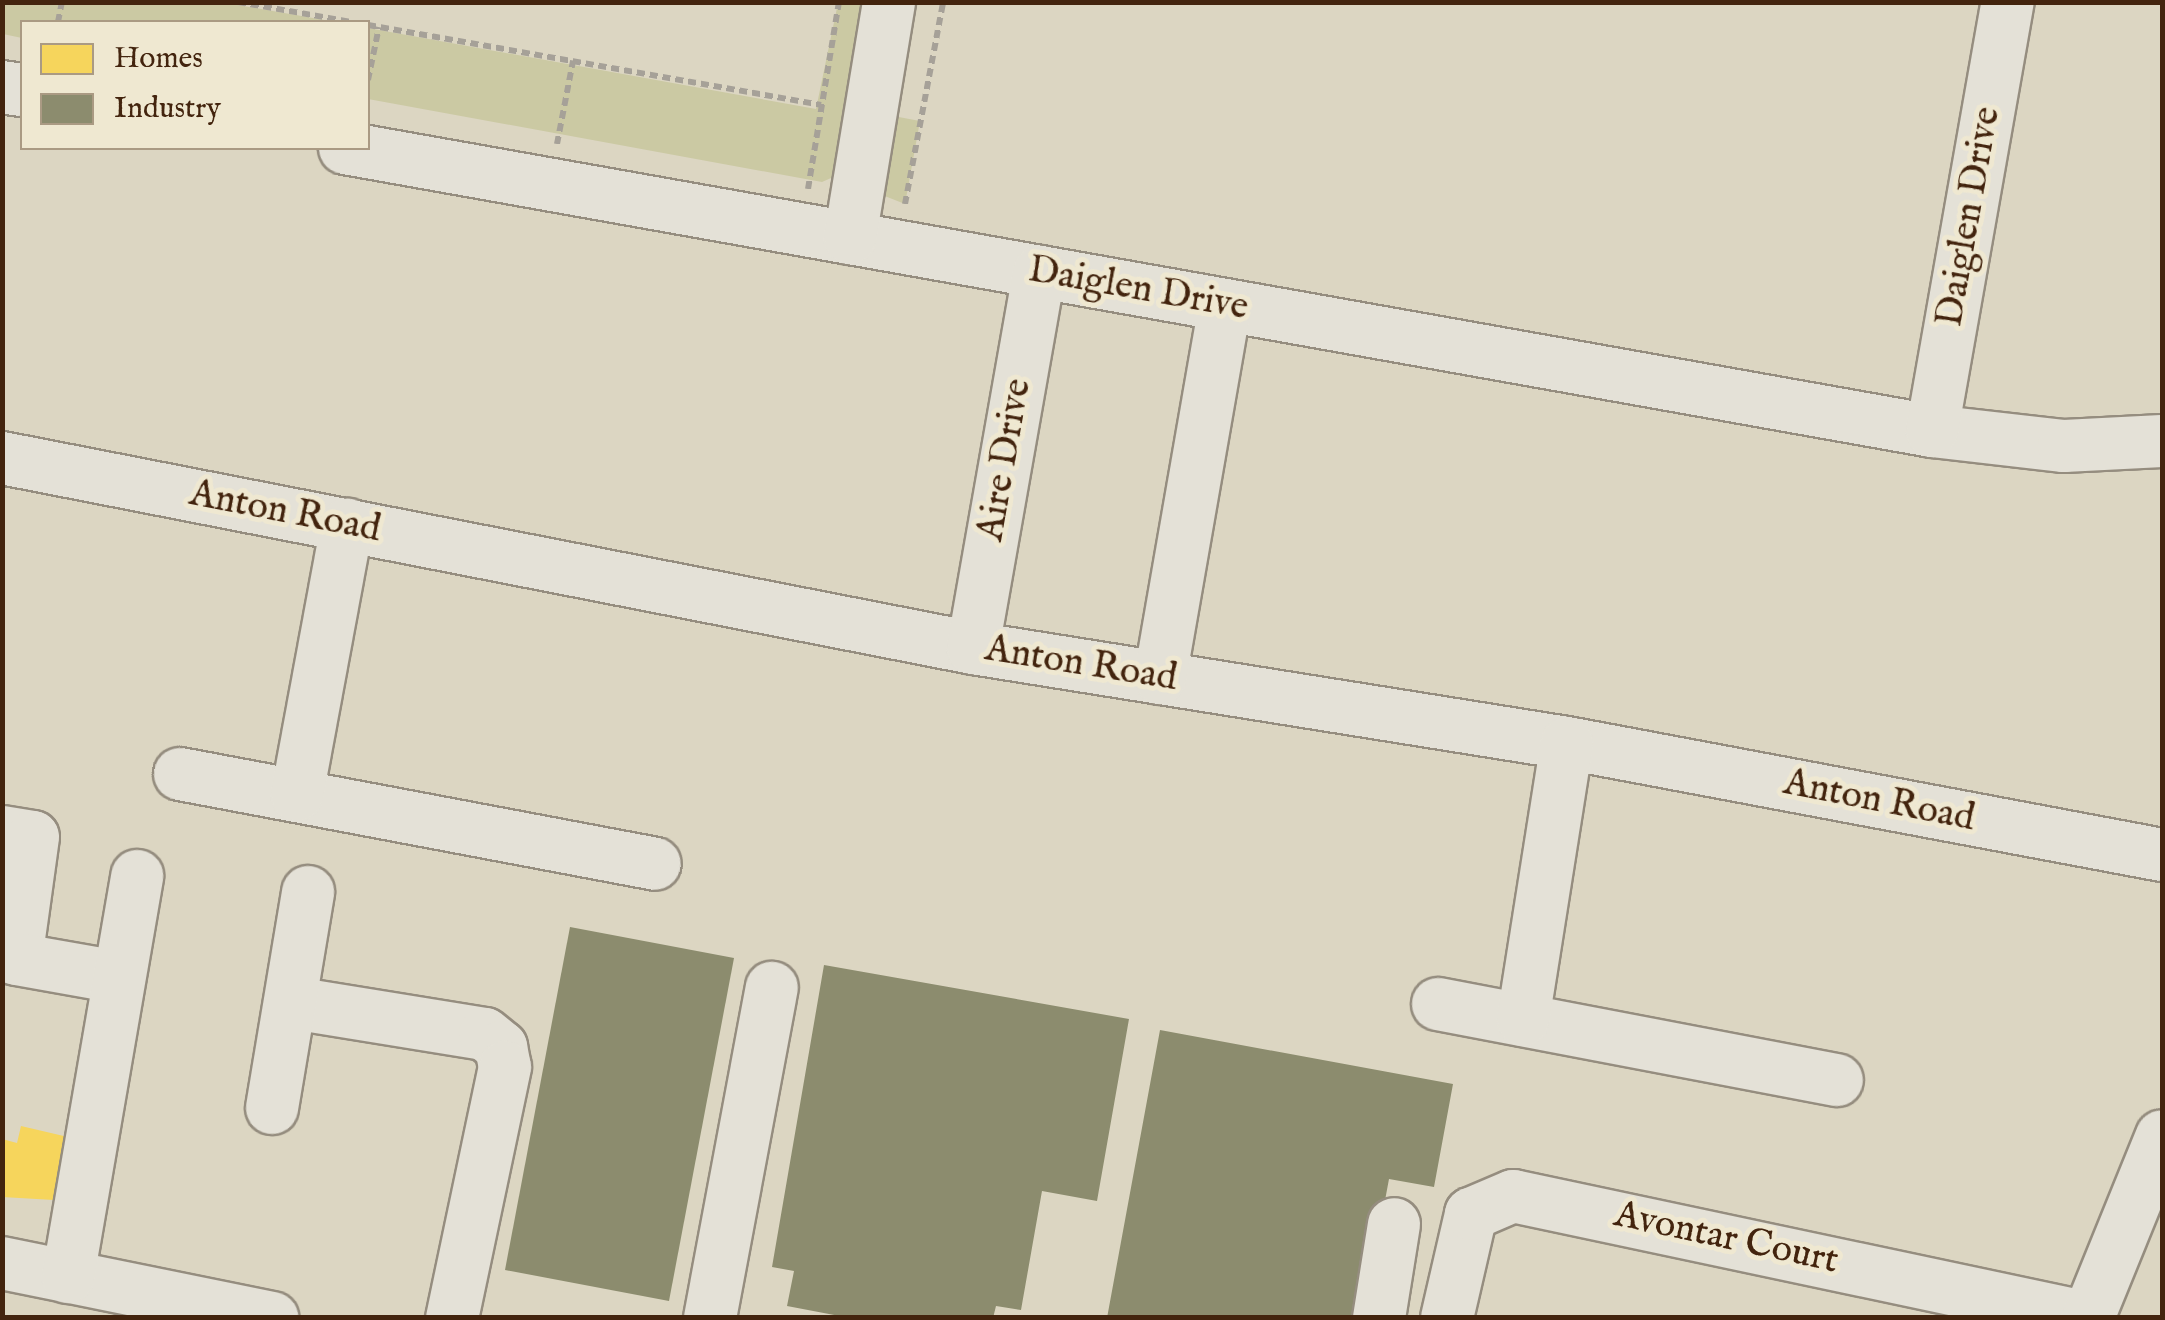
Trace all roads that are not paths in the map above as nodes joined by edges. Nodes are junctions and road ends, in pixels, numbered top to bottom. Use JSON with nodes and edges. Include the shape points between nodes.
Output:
{"nodes":[{"id":1,"x":889,"y":2,"type":"edge"},
{"id":2,"x":2008,"y":2,"type":"edge"},
{"id":3,"x":356,"y":150,"type":"edge"},
{"id":4,"x":850,"y":238,"type":"junction"},
{"id":5,"x":1039,"y":272,"type":"junction"},
{"id":6,"x":1225,"y":306,"type":"junction"},
{"id":7,"x":1932,"y":430,"type":"junction"},
{"id":8,"x":2162,"y":441,"type":"edge"},
{"id":9,"x":2,"y":458,"type":"edge"},
{"id":10,"x":346,"y":526,"type":"junction"},
{"id":11,"x":973,"y":648,"type":"junction"},
{"id":12,"x":1160,"y":678,"type":"junction"},
{"id":13,"x":1567,"y":744,"type":"junction"},
{"id":14,"x":180,"y":774,"type":"dead end"},
{"id":15,"x":300,"y":779,"type":"junction"},
{"id":16,"x":2,"y":832,"type":"edge"},
{"id":17,"x":2162,"y":855,"type":"edge"},
{"id":18,"x":656,"y":864,"type":"dead end"},
{"id":19,"x":137,"y":876,"type":"dead end"},
{"id":20,"x":308,"y":892,"type":"dead end"},
{"id":21,"x":118,"y":977,"type":"junction"},
{"id":22,"x":772,"y":988,"type":"dead end"},
{"id":23,"x":1527,"y":997,"type":"junction"},
{"id":24,"x":293,"y":1003,"type":"junction"},
{"id":25,"x":1438,"y":1004,"type":"dead end"},
{"id":26,"x":1838,"y":1080,"type":"dead end"},
{"id":27,"x":272,"y":1108,"type":"dead end"},
{"id":28,"x":2162,"y":1136,"type":"edge"},
{"id":29,"x":1394,"y":1224,"type":"dead end"},
{"id":30,"x":2,"y":1263,"type":"edge"},
{"id":31,"x":68,"y":1276,"type":"junction"},
{"id":32,"x":272,"y":1318,"type":"edge"},
{"id":33,"x":452,"y":1318,"type":"edge"},
{"id":34,"x":710,"y":1318,"type":"edge"},
{"id":35,"x":1379,"y":1318,"type":"edge"},
{"id":36,"x":1447,"y":1318,"type":"edge"},
{"id":37,"x":2088,"y":1318,"type":"edge"}],
"edges":[{"from":1,"to":4,"type":"street"},
{"from":2,"to":7,"type":"street","name":"Daiglen Drive"},
{"from":3,"to":4,"type":"street","name":"Daiglen Drive"},
{"from":4,"to":5,"type":"street","name":"Daiglen Drive"},
{"from":5,"to":6,"type":"street","name":"Daiglen Drive"},
{"from":5,"to":11,"type":"street","name":"Aire Drive"},
{"from":6,"to":7,"type":"street","name":"Daiglen Drive"},
{"from":6,"to":12,"type":"street"},
{"from":7,"to":8,"type":"street","name":"Daiglen Drive","via":[[2064,446]]},
{"from":9,"to":10,"type":"street","name":"Anton Road"},
{"from":10,"to":11,"type":"street","name":"Anton Road"},
{"from":10,"to":15,"type":"street"},
{"from":11,"to":12,"type":"street","name":"Anton Road"},
{"from":12,"to":13,"type":"street","name":"Anton Road"},
{"from":13,"to":17,"type":"street","name":"Anton Road"},
{"from":13,"to":23,"type":"street"},
{"from":14,"to":15,"type":"street"},
{"from":15,"to":18,"type":"street"},
{"from":16,"to":21,"type":"street","via":[[33,838],[16,958]]},
{"from":19,"to":21,"type":"street"},
{"from":20,"to":24,"type":"street"},
{"from":21,"to":31,"type":"street"},
{"from":22,"to":34,"type":"street"},
{"from":23,"to":25,"type":"street"},
{"from":23,"to":26,"type":"street"},
{"from":24,"to":27,"type":"street"},
{"from":24,"to":33,"type":"street","via":[[485,1034],[501,1047],[505,1067]]},
{"from":28,"to":37,"type":"street"},
{"from":29,"to":35,"type":"street"},
{"from":30,"to":31,"type":"street"},
{"from":31,"to":32,"type":"street"},
{"from":36,"to":37,"type":"street","name":"Avontar Court","via":[[1472,1214],[1514,1196]]}]}
